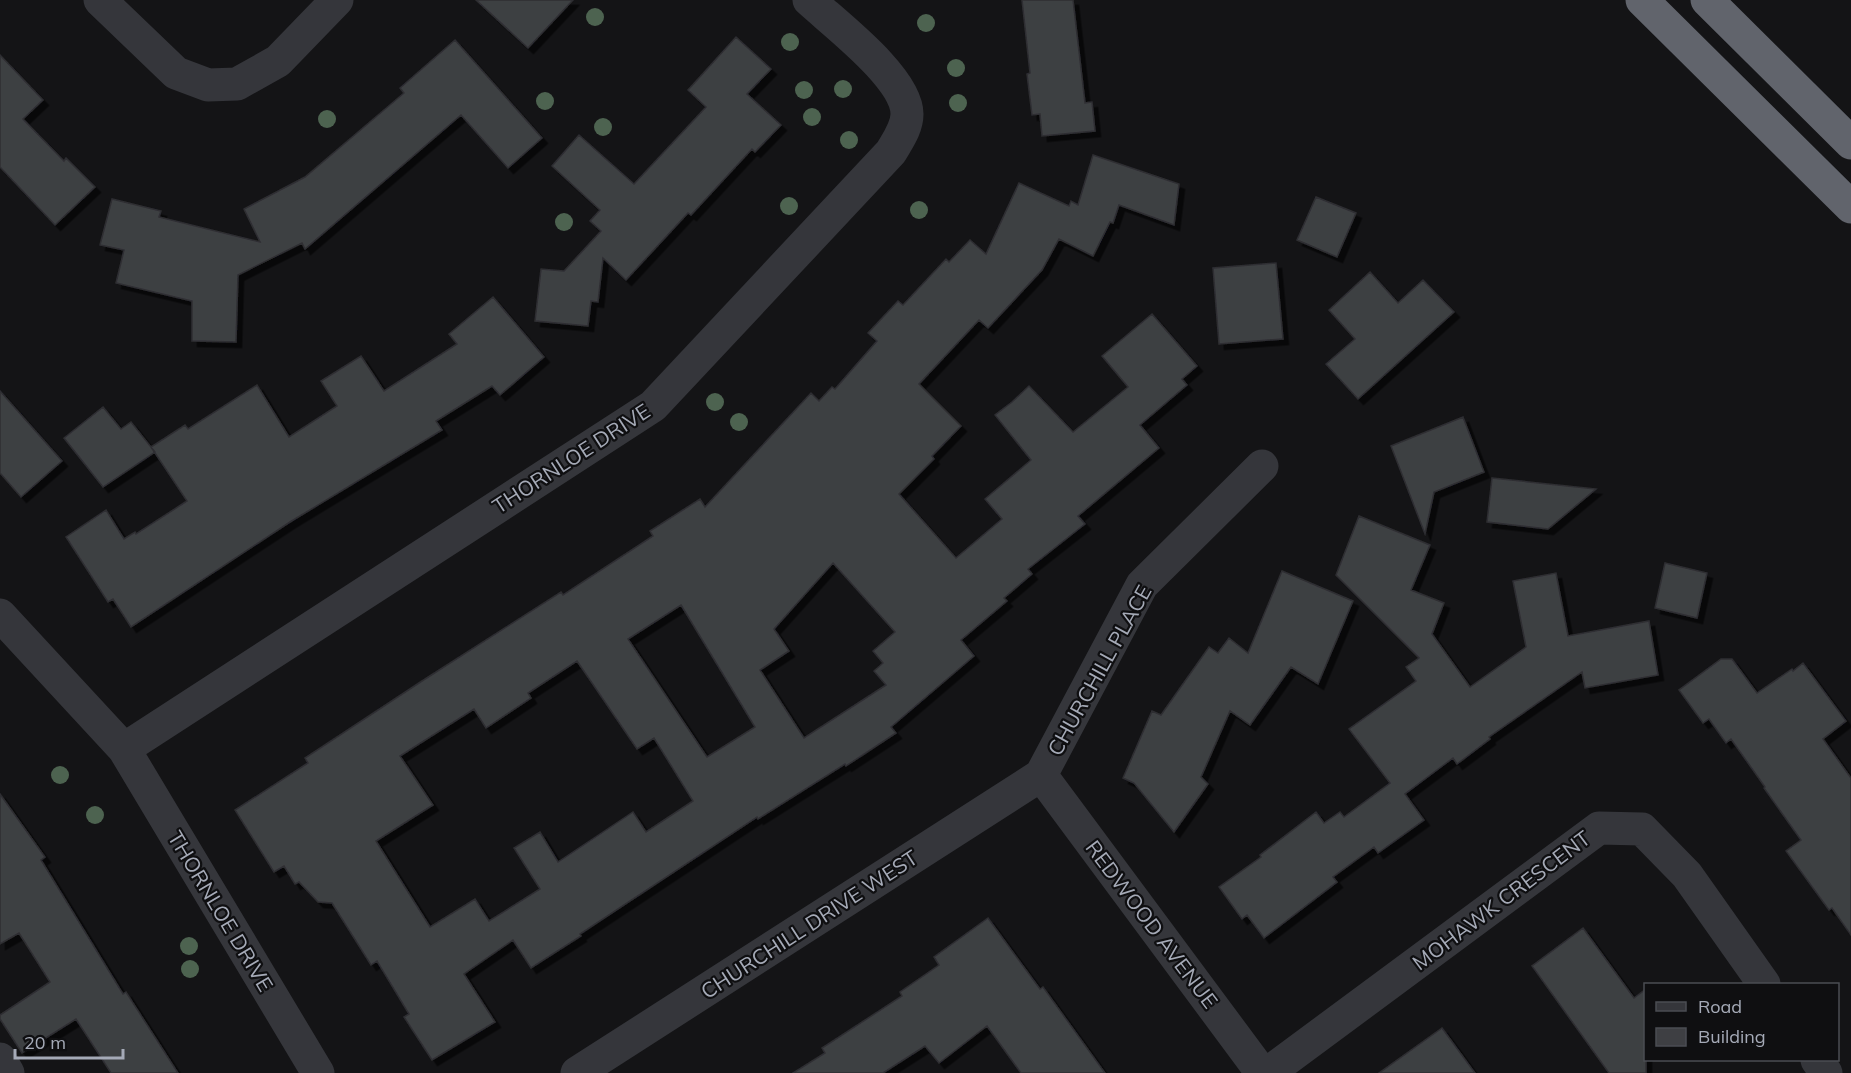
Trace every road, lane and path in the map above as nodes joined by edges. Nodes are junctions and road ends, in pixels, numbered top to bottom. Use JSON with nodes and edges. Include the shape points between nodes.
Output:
{"nodes":[{"id":1,"x":100,"y":0,"type":"edge"},
{"id":2,"x":337,"y":0,"type":"edge"},
{"id":3,"x":808,"y":0,"type":"edge"},
{"id":4,"x":1642,"y":0,"type":"edge"},
{"id":5,"x":1707,"y":0,"type":"edge"},
{"id":6,"x":1851,"y":143,"type":"edge"},
{"id":7,"x":1851,"y":207,"type":"edge"},
{"id":8,"x":1262,"y":466,"type":"dead end"},
{"id":9,"x":0,"y":615,"type":"edge"},
{"id":10,"x":124,"y":749,"type":"junction"},
{"id":11,"x":1041,"y":775,"type":"junction"},
{"id":12,"x":1763,"y":983,"type":"edge"},
{"id":13,"x":0,"y":1059,"type":"edge"},
{"id":14,"x":8,"y":1073,"type":"edge"},
{"id":15,"x":318,"y":1073,"type":"edge"},
{"id":16,"x":577,"y":1073,"type":"edge"},
{"id":17,"x":1262,"y":1073,"type":"edge"},
{"id":18,"x":1268,"y":1073,"type":"edge"}],
"edges":[{"from":1,"to":2,"type":"street","via":[[176,73],[208,85],[237,84],[278,61]]},
{"from":3,"to":10,"type":"street","name":"THORNLOE DRIVE","via":[[890,74],[901,92],[908,113],[903,133],[891,152],[653,406]]},
{"from":4,"to":7,"type":"highway"},
{"from":5,"to":6,"type":"highway"},
{"from":8,"to":11,"type":"street","name":"CHURCHILL PLACE","via":[[1142,585]]},
{"from":9,"to":10,"type":"street","name":"THORNLOE DRIVE"},
{"from":10,"to":15,"type":"street","name":"THORNLOE DRIVE"},
{"from":11,"to":16,"type":"street","name":"CHURCHILL DRIVE WEST"},
{"from":11,"to":17,"type":"street","name":"REDWOOD AVENUE"},
{"from":12,"to":18,"type":"street","name":"MOHAWK CRESCENT","via":[[1687,875],[1642,829],[1599,828]]},
{"from":13,"to":14,"type":"street"}]}
